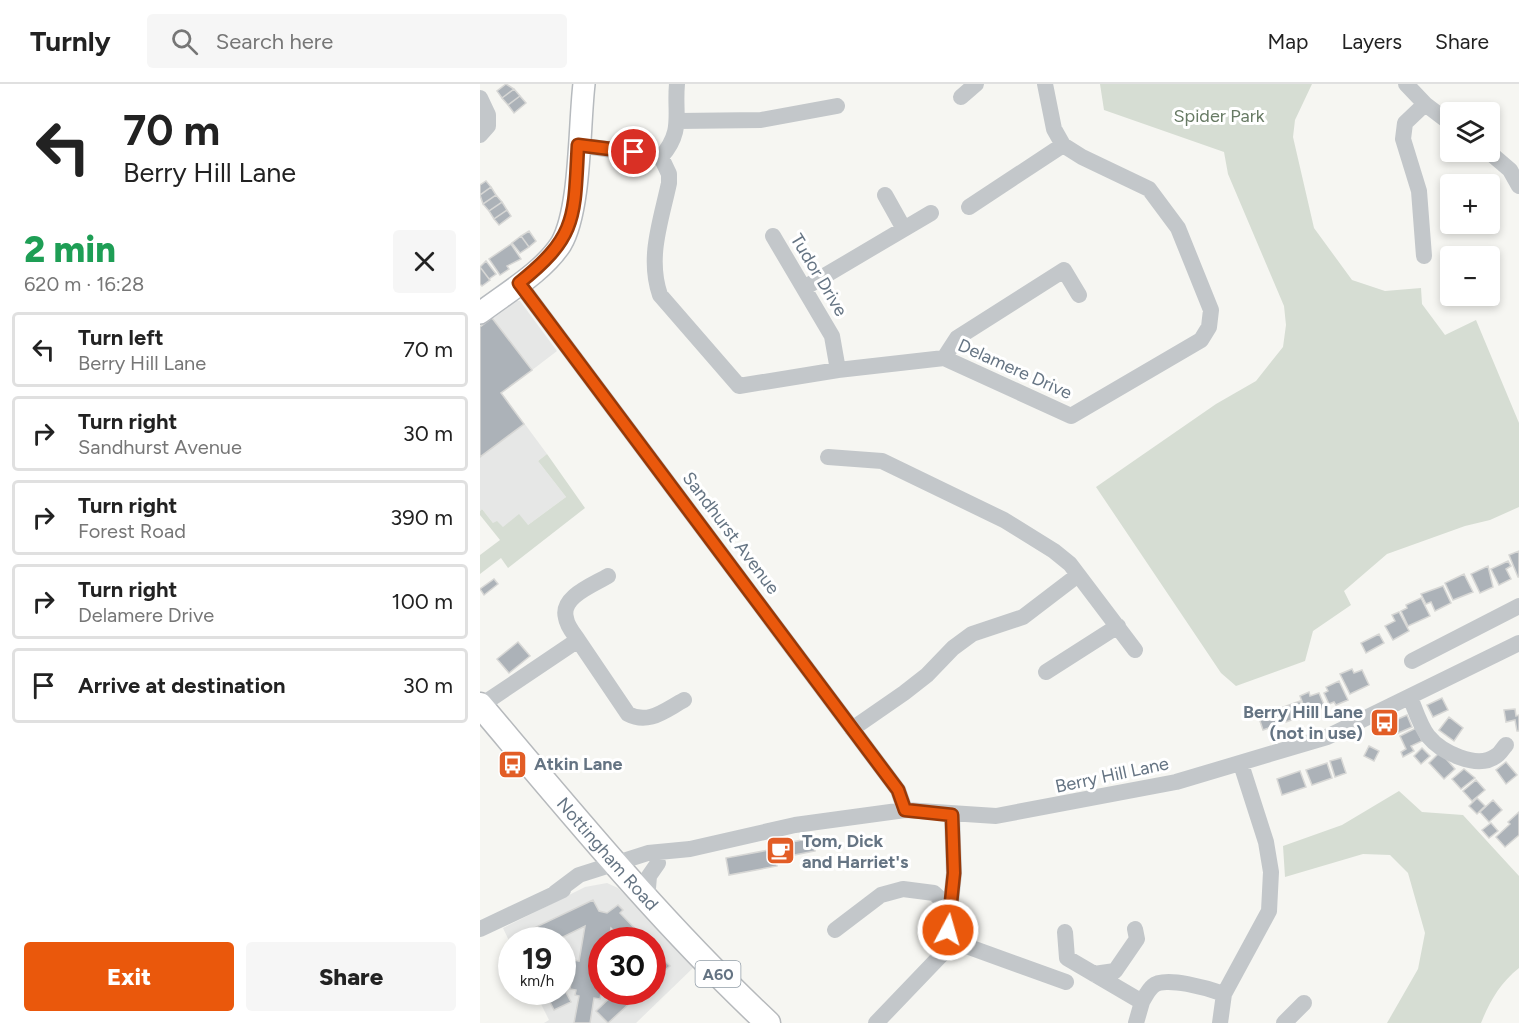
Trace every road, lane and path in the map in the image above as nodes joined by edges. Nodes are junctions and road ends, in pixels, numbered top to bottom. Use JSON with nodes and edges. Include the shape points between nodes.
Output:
{"nodes":[{"id":1,"x":584,"y":84,"type":"edge"},
{"id":2,"x":677,"y":84,"type":"edge"},
{"id":3,"x":976,"y":84,"type":"edge"},
{"id":4,"x":1045,"y":84,"type":"edge"},
{"id":5,"x":1406,"y":84,"type":"edge"},
{"id":6,"x":484,"y":94,"type":"edge"},
{"id":7,"x":962,"y":97,"type":"dead end"},
{"id":8,"x":1425,"y":104,"type":"junction"},
{"id":9,"x":837,"y":106,"type":"dead end"},
{"id":10,"x":1440,"y":115,"type":"edge"},
{"id":11,"x":678,"y":121,"type":"junction"},
{"id":12,"x":480,"y":135,"type":"edge"},
{"id":13,"x":578,"y":145,"type":"junction"},
{"id":14,"x":1063,"y":145,"type":"junction"},
{"id":15,"x":661,"y":158,"type":"junction"},
{"id":16,"x":1500,"y":161,"type":"edge"},
{"id":17,"x":1519,"y":186,"type":"edge"},
{"id":18,"x":885,"y":195,"type":"dead end"},
{"id":19,"x":969,"y":207,"type":"dead end"},
{"id":20,"x":930,"y":213,"type":"dead end"},
{"id":21,"x":904,"y":229,"type":"junction"},
{"id":22,"x":773,"y":236,"type":"dead end"},
{"id":23,"x":1428,"y":251,"type":"dead end"},
{"id":24,"x":519,"y":283,"type":"junction"},
{"id":25,"x":804,"y":288,"type":"junction"},
{"id":26,"x":1079,"y":296,"type":"dead end"},
{"id":27,"x":480,"y":313,"type":"edge"},
{"id":28,"x":944,"y":358,"type":"junction"},
{"id":29,"x":837,"y":370,"type":"junction"},
{"id":30,"x":828,"y":457,"type":"dead end"},
{"id":31,"x":1078,"y":575,"type":"junction"},
{"id":32,"x":608,"y":576,"type":"dead end"},
{"id":33,"x":1519,"y":606,"type":"edge"},
{"id":34,"x":1118,"y":626,"type":"junction"},
{"id":35,"x":578,"y":640,"type":"junction"},
{"id":36,"x":1519,"y":643,"type":"edge"},
{"id":37,"x":1135,"y":650,"type":"dead end"},
{"id":38,"x":1412,"y":661,"type":"dead end"},
{"id":39,"x":1046,"y":672,"type":"dead end"},
{"id":40,"x":1410,"y":697,"type":"junction"},
{"id":41,"x":684,"y":700,"type":"dead end"},
{"id":42,"x":480,"y":706,"type":"edge"},
{"id":43,"x":852,"y":729,"type":"junction"},
{"id":44,"x":1506,"y":745,"type":"dead end"},
{"id":45,"x":1241,"y":764,"type":"junction"},
{"id":46,"x":905,"y":810,"type":"junction"},
{"id":47,"x":952,"y":815,"type":"junction"},
{"id":48,"x":690,"y":849,"type":"junction"},
{"id":49,"x":658,"y":863,"type":"junction"},
{"id":50,"x":616,"y":867,"type":"junction"},
{"id":51,"x":647,"y":900,"type":"junction"},
{"id":52,"x":951,"y":908,"type":"junction"},
{"id":53,"x":480,"y":929,"type":"edge"},
{"id":54,"x":1135,"y":929,"type":"dead end"},
{"id":55,"x":835,"y":930,"type":"dead end"},
{"id":56,"x":1065,"y":933,"type":"dead end"},
{"id":57,"x":947,"y":939,"type":"junction"},
{"id":58,"x":1094,"y":974,"type":"junction"},
{"id":59,"x":1066,"y":982,"type":"dead end"},
{"id":60,"x":1224,"y":994,"type":"junction"},
{"id":61,"x":1142,"y":1002,"type":"junction"},
{"id":62,"x":1304,"y":1003,"type":"dead end"},
{"id":63,"x":768,"y":1023,"type":"edge"},
{"id":64,"x":876,"y":1023,"type":"edge"},
{"id":65,"x":1136,"y":1023,"type":"edge"},
{"id":66,"x":1220,"y":1023,"type":"edge"},
{"id":67,"x":1284,"y":1023,"type":"edge"}],
"edges":[{"from":1,"to":13,"type":"main road"},
{"from":2,"to":11,"type":"street"},
{"from":3,"to":7,"type":"street"},
{"from":4,"to":14,"type":"street","via":[[1054,129]]},
{"from":5,"to":8,"type":"street"},
{"from":6,"to":12,"type":"street","via":[[489,116],[488,126]]},
{"from":8,"to":10,"type":"street"},
{"from":8,"to":23,"type":"street","via":[[1405,123],[1403,139],[1419,191]]},
{"from":9,"to":11,"type":"street","via":[[760,120]]},
{"from":11,"to":15,"type":"street"},
{"from":13,"to":15,"type":"street"},
{"from":13,"to":24,"type":"main road","via":[[574,206],[566,234],[548,258]]},
{"from":14,"to":19,"type":"street"},
{"from":14,"to":28,"type":"street","name":"Delamere Drive","via":[[1149,189],[1165,208],[1178,228],[1211,310],[1209,327],[1201,340],[1071,416]]},
{"from":15,"to":29,"type":"street","name":"Delamere Drive","via":[[669,183],[653,258],[660,295],[740,386]]},
{"from":16,"to":17,"type":"street"},
{"from":18,"to":21,"type":"street"},
{"from":20,"to":21,"type":"street"},
{"from":21,"to":25,"type":"street"},
{"from":22,"to":25,"type":"street","name":"Tudor Drive"},
{"from":24,"to":27,"type":"main road"},
{"from":24,"to":43,"type":"street","name":"Sandhurst Avenue"},
{"from":25,"to":29,"type":"street","name":"Tudor Drive","via":[[832,336]]},
{"from":26,"to":28,"type":"street","via":[[1064,270],[957,338]]},
{"from":28,"to":29,"type":"street","name":"Delamere Drive"},
{"from":30,"to":31,"type":"street","via":[[882,461],[1004,520],[1054,551]]},
{"from":31,"to":34,"type":"street"},
{"from":31,"to":43,"type":"street","via":[[1023,617],[972,634],[927,675]]},
{"from":32,"to":35,"type":"street","via":[[572,598],[566,609],[566,619]]},
{"from":33,"to":38,"type":"street"},
{"from":34,"to":37,"type":"street"},
{"from":34,"to":39,"type":"street"},
{"from":35,"to":41,"type":"street","via":[[628,714],[648,719]]},
{"from":35,"to":42,"type":"street"},
{"from":36,"to":40,"type":"street","name":"Berry Hill Lane"},
{"from":40,"to":44,"type":"street","via":[[1428,736],[1445,749],[1473,761],[1497,756]]},
{"from":40,"to":45,"type":"street","name":"Berry Hill Lane","via":[[1327,736]]},
{"from":42,"to":50,"type":"highway","name":"Nottingham Road","number":"A60"},
{"from":43,"to":46,"type":"street","name":"Sandhurst Avenue","via":[[898,790]]},
{"from":45,"to":47,"type":"street","name":"Berry Hill Lane","via":[[1176,782],[1041,809],[996,816]]},
{"from":45,"to":60,"type":"street","via":[[1266,842],[1271,872],[1269,911]]},
{"from":46,"to":47,"type":"street","name":"Berry Hill Lane"},
{"from":46,"to":48,"type":"street","name":"Berry Hill Lane","via":[[795,825]]},
{"from":47,"to":52,"type":"street"},
{"from":48,"to":49,"type":"street","name":"Berry Hill Lane"},
{"from":48,"to":50,"type":"street","name":"Berry Hill Lane","via":[[648,852]]},
{"from":49,"to":50,"type":"street","name":"Berry Hill Lane"},
{"from":49,"to":51,"type":"street","via":[[649,876]]},
{"from":50,"to":51,"type":"highway","name":"Nottingham Road","number":"A60"},
{"from":50,"to":53,"type":"street"},
{"from":51,"to":63,"type":"highway","name":"Nottingham Road","number":"A60"},
{"from":52,"to":55,"type":"street","via":[[934,893],[903,889],[881,895]]},
{"from":52,"to":57,"type":"street"},
{"from":54,"to":58,"type":"street","via":[[1137,939],[1115,970]]},
{"from":56,"to":58,"type":"street","via":[[1067,958]]},
{"from":57,"to":59,"type":"street"},
{"from":57,"to":64,"type":"street","via":[[946,950]]},
{"from":58,"to":61,"type":"street"},
{"from":60,"to":61,"type":"street","via":[[1162,981],[1153,986]]},
{"from":60,"to":66,"type":"street"},
{"from":61,"to":65,"type":"street"},
{"from":62,"to":67,"type":"street"}]}
